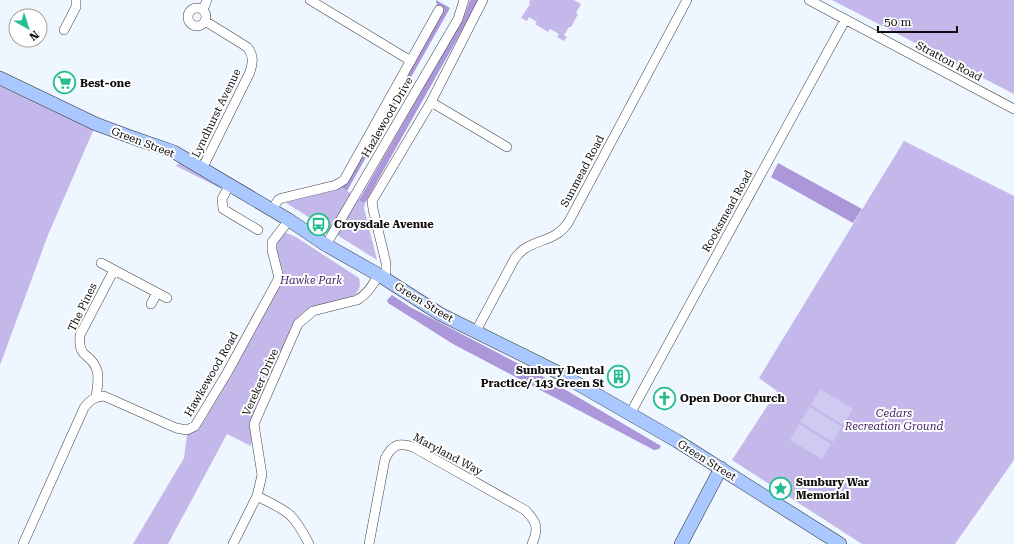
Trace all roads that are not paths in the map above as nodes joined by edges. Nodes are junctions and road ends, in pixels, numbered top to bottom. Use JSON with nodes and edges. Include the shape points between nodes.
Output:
{"nodes":[{"id":1,"x":76,"y":0,"type":"edge"},
{"id":2,"x":207,"y":0,"type":"edge"},
{"id":3,"x":310,"y":0,"type":"edge"},
{"id":4,"x":464,"y":0,"type":"edge"},
{"id":5,"x":483,"y":0,"type":"edge"},
{"id":6,"x":687,"y":0,"type":"edge"},
{"id":7,"x":809,"y":0,"type":"edge"},
{"id":8,"x":203,"y":10,"type":"junction"},
{"id":9,"x":439,"y":10,"type":"dead end"},
{"id":10,"x":845,"y":20,"type":"junction"},
{"id":11,"x":205,"y":21,"type":"junction"},
{"id":12,"x":64,"y":30,"type":"dead end"},
{"id":13,"x":411,"y":61,"type":"junction"},
{"id":14,"x":0,"y":78,"type":"edge"},
{"id":15,"x":431,"y":102,"type":"junction"},
{"id":16,"x":1014,"y":109,"type":"edge"},
{"id":17,"x":507,"y":147,"type":"dead end"},
{"id":18,"x":202,"y":169,"type":"junction"},
{"id":19,"x":230,"y":184,"type":"junction"},
{"id":20,"x":272,"y":210,"type":"junction"},
{"id":21,"x":289,"y":220,"type":"junction"},
{"id":22,"x":258,"y":230,"type":"dead end"},
{"id":23,"x":326,"y":245,"type":"junction"},
{"id":24,"x":101,"y":263,"type":"dead end"},
{"id":25,"x":114,"y":270,"type":"junction"},
{"id":26,"x":381,"y":276,"type":"junction"},
{"id":27,"x":156,"y":293,"type":"junction"},
{"id":28,"x":167,"y":298,"type":"dead end"},
{"id":29,"x":151,"y":304,"type":"dead end"},
{"id":30,"x":476,"y":332,"type":"junction"},
{"id":31,"x":96,"y":397,"type":"junction"},
{"id":32,"x":630,"y":414,"type":"junction"},
{"id":33,"x":721,"y":468,"type":"junction"},
{"id":34,"x":257,"y":496,"type":"junction"},
{"id":35,"x":23,"y":544,"type":"edge"},
{"id":36,"x":233,"y":544,"type":"edge"},
{"id":37,"x":309,"y":544,"type":"edge"},
{"id":38,"x":369,"y":544,"type":"edge"},
{"id":39,"x":532,"y":544,"type":"edge"},
{"id":40,"x":681,"y":544,"type":"edge"},
{"id":41,"x":840,"y":544,"type":"edge"}],
"edges":[{"from":1,"to":12,"type":"street","via":[[76,7]]},
{"from":2,"to":8,"type":"street"},
{"from":3,"to":13,"type":"street"},
{"from":4,"to":23,"type":"street","name":"Hazlewood Drive","via":[[458,18]]},
{"from":5,"to":15,"type":"street"},
{"from":6,"to":30,"type":"street","name":"Sunmead Road","via":[[568,222],[562,231],[524,249],[515,258]]},
{"from":7,"to":10,"type":"street","name":"Stratton Road"},
{"from":8,"to":11,"type":"street","via":[[206,15]]},
{"from":8,"to":11,"type":"street","name":"Lyndhurst Avenue","via":[[198,7],[192,9],[188,16],[195,26]]},
{"from":9,"to":13,"type":"street"},
{"from":10,"to":16,"type":"street","name":"Stratton Road"},
{"from":10,"to":32,"type":"street","name":"Rooksmead Road"},
{"from":11,"to":18,"type":"street","name":"Lyndhurst Avenue","via":[[247,47],[253,59],[250,72]]},
{"from":13,"to":20,"type":"street","via":[[344,180],[336,185],[288,195],[278,200]]},
{"from":14,"to":18,"type":"street","name":"Green Street","via":[[96,124],[174,152]]},
{"from":15,"to":17,"type":"street"},
{"from":15,"to":26,"type":"street","via":[[372,202],[386,263],[386,272]]},
{"from":18,"to":19,"type":"street","name":"Green Street"},
{"from":19,"to":20,"type":"street","name":"Green Street"},
{"from":19,"to":22,"type":"street","via":[[222,199],[222,206]]},
{"from":20,"to":21,"type":"street","name":"Green Street"},
{"from":21,"to":23,"type":"street","name":"Green Street"},
{"from":21,"to":31,"type":"street","name":"Hawkewood Road","via":[[272,242],[279,278],[195,426],[181,430],[104,396]]},
{"from":23,"to":26,"type":"street","name":"Green Street"},
{"from":24,"to":25,"type":"street"},
{"from":25,"to":27,"type":"street"},
{"from":25,"to":31,"type":"street","name":"The Pines","via":[[80,335],[81,350],[96,367]]},
{"from":26,"to":30,"type":"street","name":"Green Street","via":[[440,314]]},
{"from":26,"to":34,"type":"street","name":"Vereker Drive","via":[[363,297],[313,311],[298,324],[254,424],[262,475]]},
{"from":27,"to":28,"type":"street"},
{"from":27,"to":29,"type":"street"},
{"from":30,"to":32,"type":"street","name":"Green Street","via":[[558,373]]},
{"from":31,"to":35,"type":"street","via":[[84,408]]},
{"from":32,"to":33,"type":"street","name":"Green Street"},
{"from":33,"to":40,"type":"street"},
{"from":33,"to":41,"type":"street","name":"Green Street"},
{"from":34,"to":36,"type":"street","name":"Vereker Drive"},
{"from":34,"to":37,"type":"street","via":[[290,515]]},
{"from":38,"to":39,"type":"street","name":"Maryland Way","via":[[385,459],[395,446],[404,444],[532,516],[536,525]]}]}
